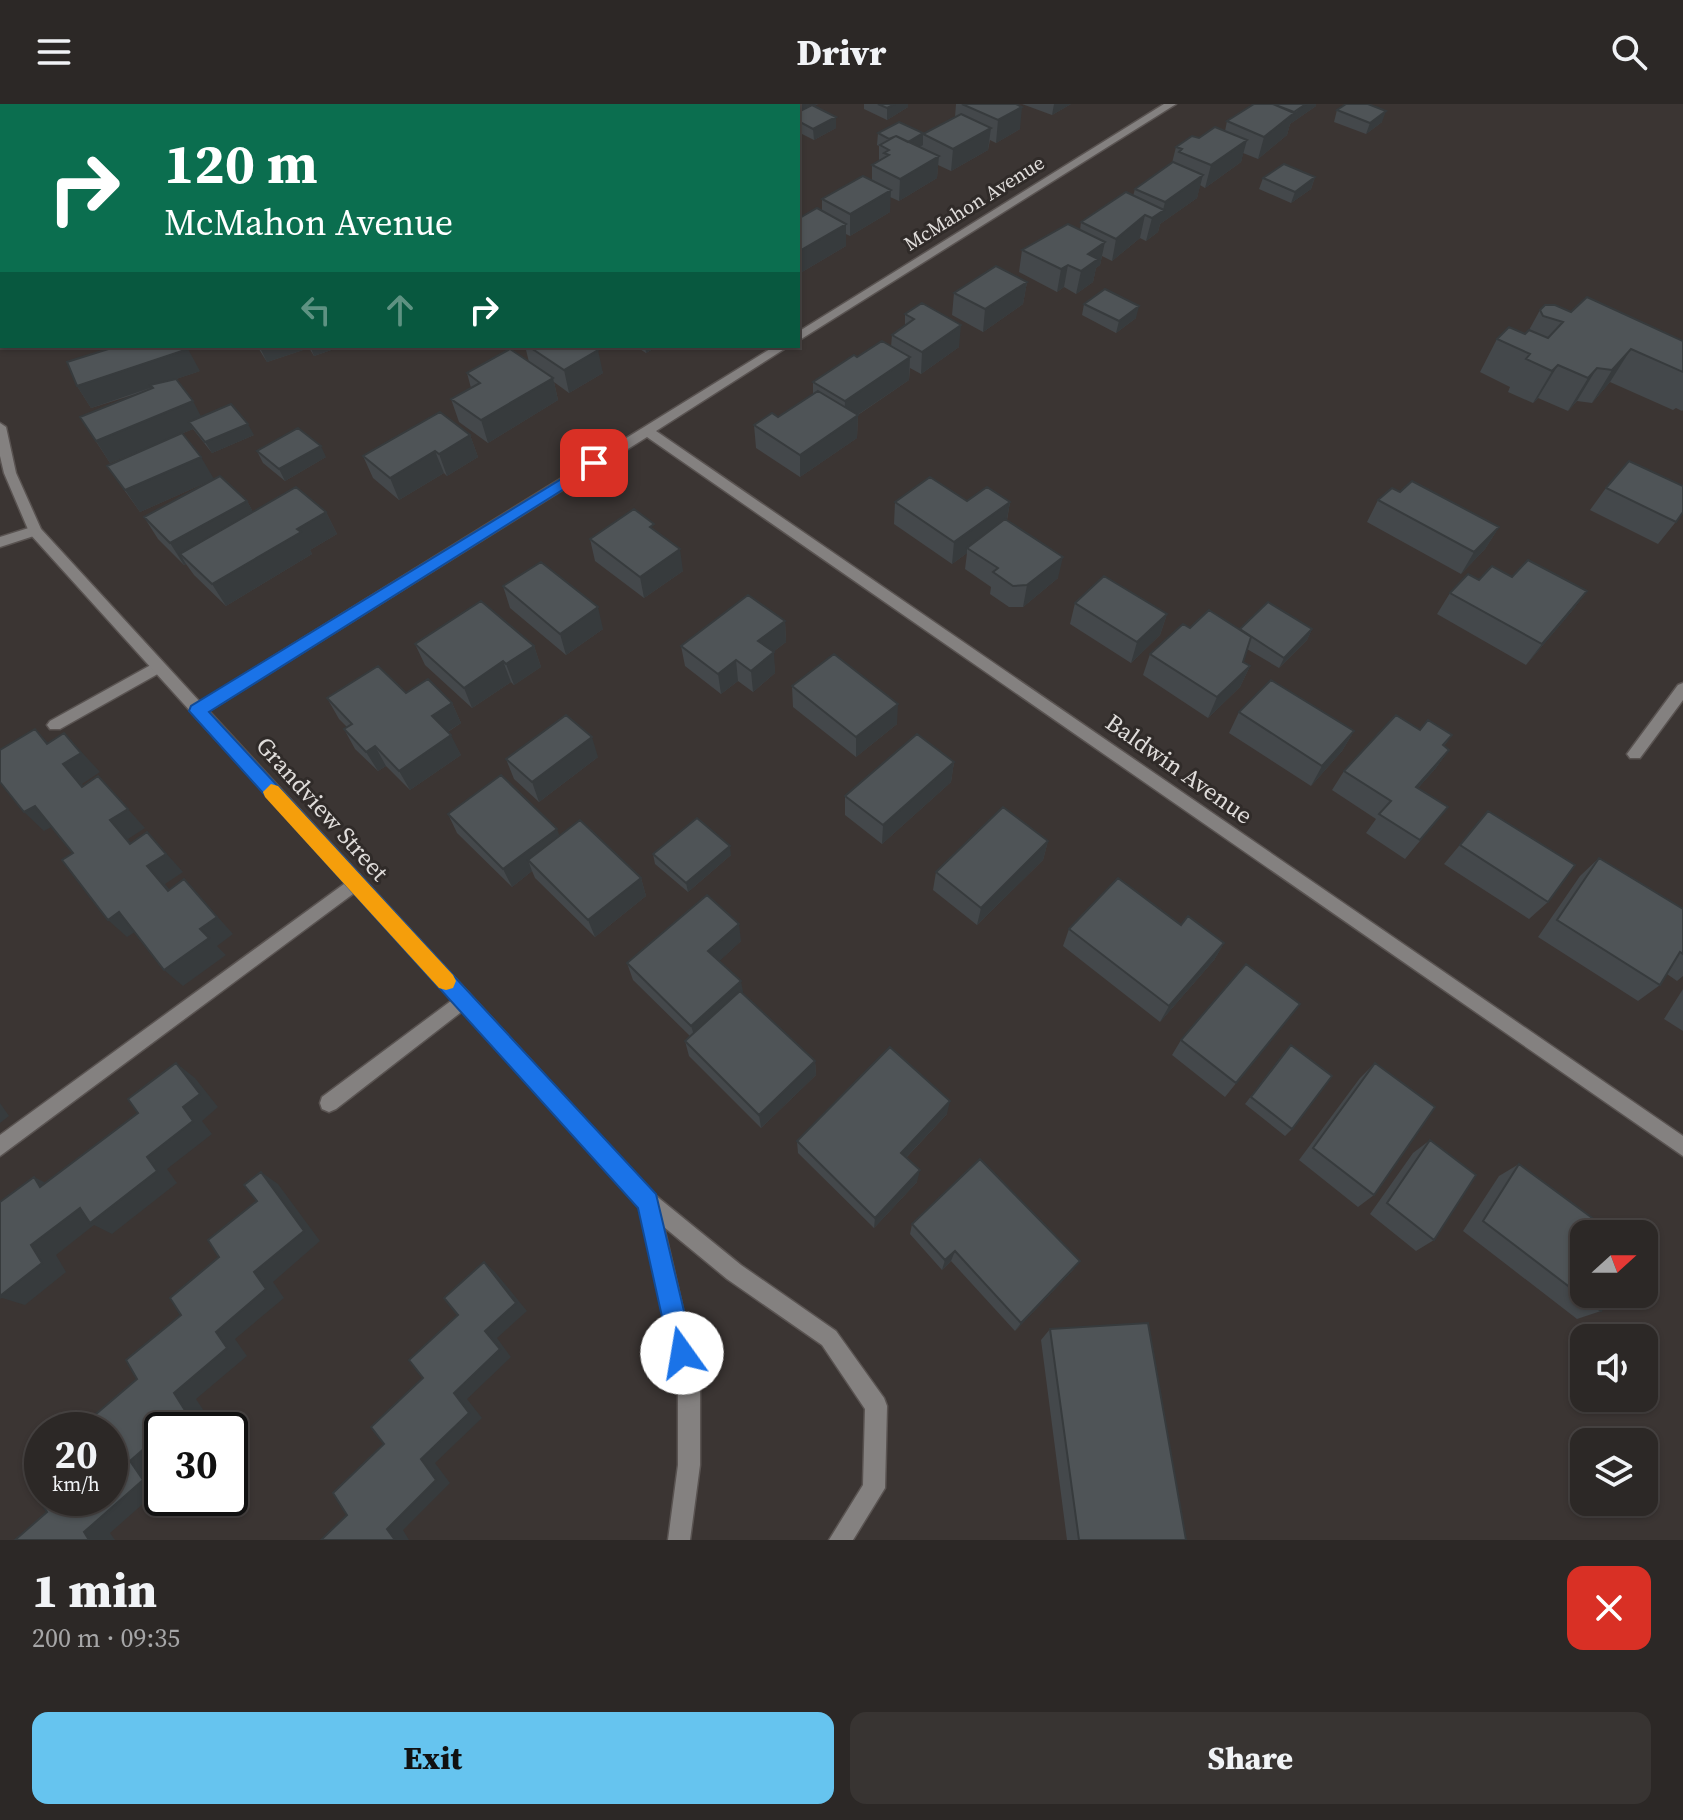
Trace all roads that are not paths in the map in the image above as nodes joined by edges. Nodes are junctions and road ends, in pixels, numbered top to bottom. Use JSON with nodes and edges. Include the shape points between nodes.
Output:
{"nodes":[{"id":1,"x":1171,"y":104,"type":"edge"},
{"id":2,"x":800,"y":336,"type":"edge"},
{"id":3,"x":780,"y":348,"type":"edge"},
{"id":4,"x":0,"y":427,"type":"edge"},
{"id":5,"x":647,"y":431,"type":"junction"},
{"id":6,"x":5,"y":474,"type":"edge"},
{"id":7,"x":35,"y":531,"type":"junction"},
{"id":8,"x":0,"y":542,"type":"edge"},
{"id":9,"x":158,"y":667,"type":"junction"},
{"id":10,"x":1683,"y":689,"type":"edge"},
{"id":11,"x":197,"y":711,"type":"junction"},
{"id":12,"x":55,"y":725,"type":"dead end"},
{"id":13,"x":1635,"y":754,"type":"dead end"},
{"id":14,"x":355,"y":883,"type":"junction"},
{"id":15,"x":463,"y":1000,"type":"junction"},
{"id":16,"x":329,"y":1103,"type":"dead end"},
{"id":17,"x":0,"y":1147,"type":"edge"},
{"id":18,"x":1683,"y":1147,"type":"edge"},
{"id":19,"x":648,"y":1202,"type":"junction"},
{"id":20,"x":679,"y":1540,"type":"edge"},
{"id":21,"x":840,"y":1540,"type":"edge"}],
"edges":[{"from":1,"to":2,"type":"street","name":"McMahon Avenue"},
{"from":3,"to":5,"type":"street"},
{"from":4,"to":6,"type":"street","name":"Grandview Street"},
{"from":5,"to":11,"type":"street"},
{"from":5,"to":18,"type":"street","name":"Baldwin Avenue"},
{"from":6,"to":7,"type":"street","name":"Grandview Street"},
{"from":7,"to":8,"type":"street"},
{"from":7,"to":9,"type":"street","name":"Grandview Street"},
{"from":9,"to":11,"type":"street","name":"Grandview Street"},
{"from":9,"to":12,"type":"street"},
{"from":10,"to":13,"type":"street"},
{"from":11,"to":14,"type":"street","name":"Grandview Street"},
{"from":14,"to":15,"type":"street","name":"Grandview Street"},
{"from":14,"to":17,"type":"street"},
{"from":15,"to":16,"type":"street"},
{"from":15,"to":19,"type":"street","name":"Grandview Street"},
{"from":19,"to":20,"type":"street","name":"Grandview Street","via":[[689,1383],[689,1465]]},
{"from":19,"to":21,"type":"street","name":"Grandview Street","via":[[734,1272],[829,1338],[876,1406],[874,1488]]}]}
